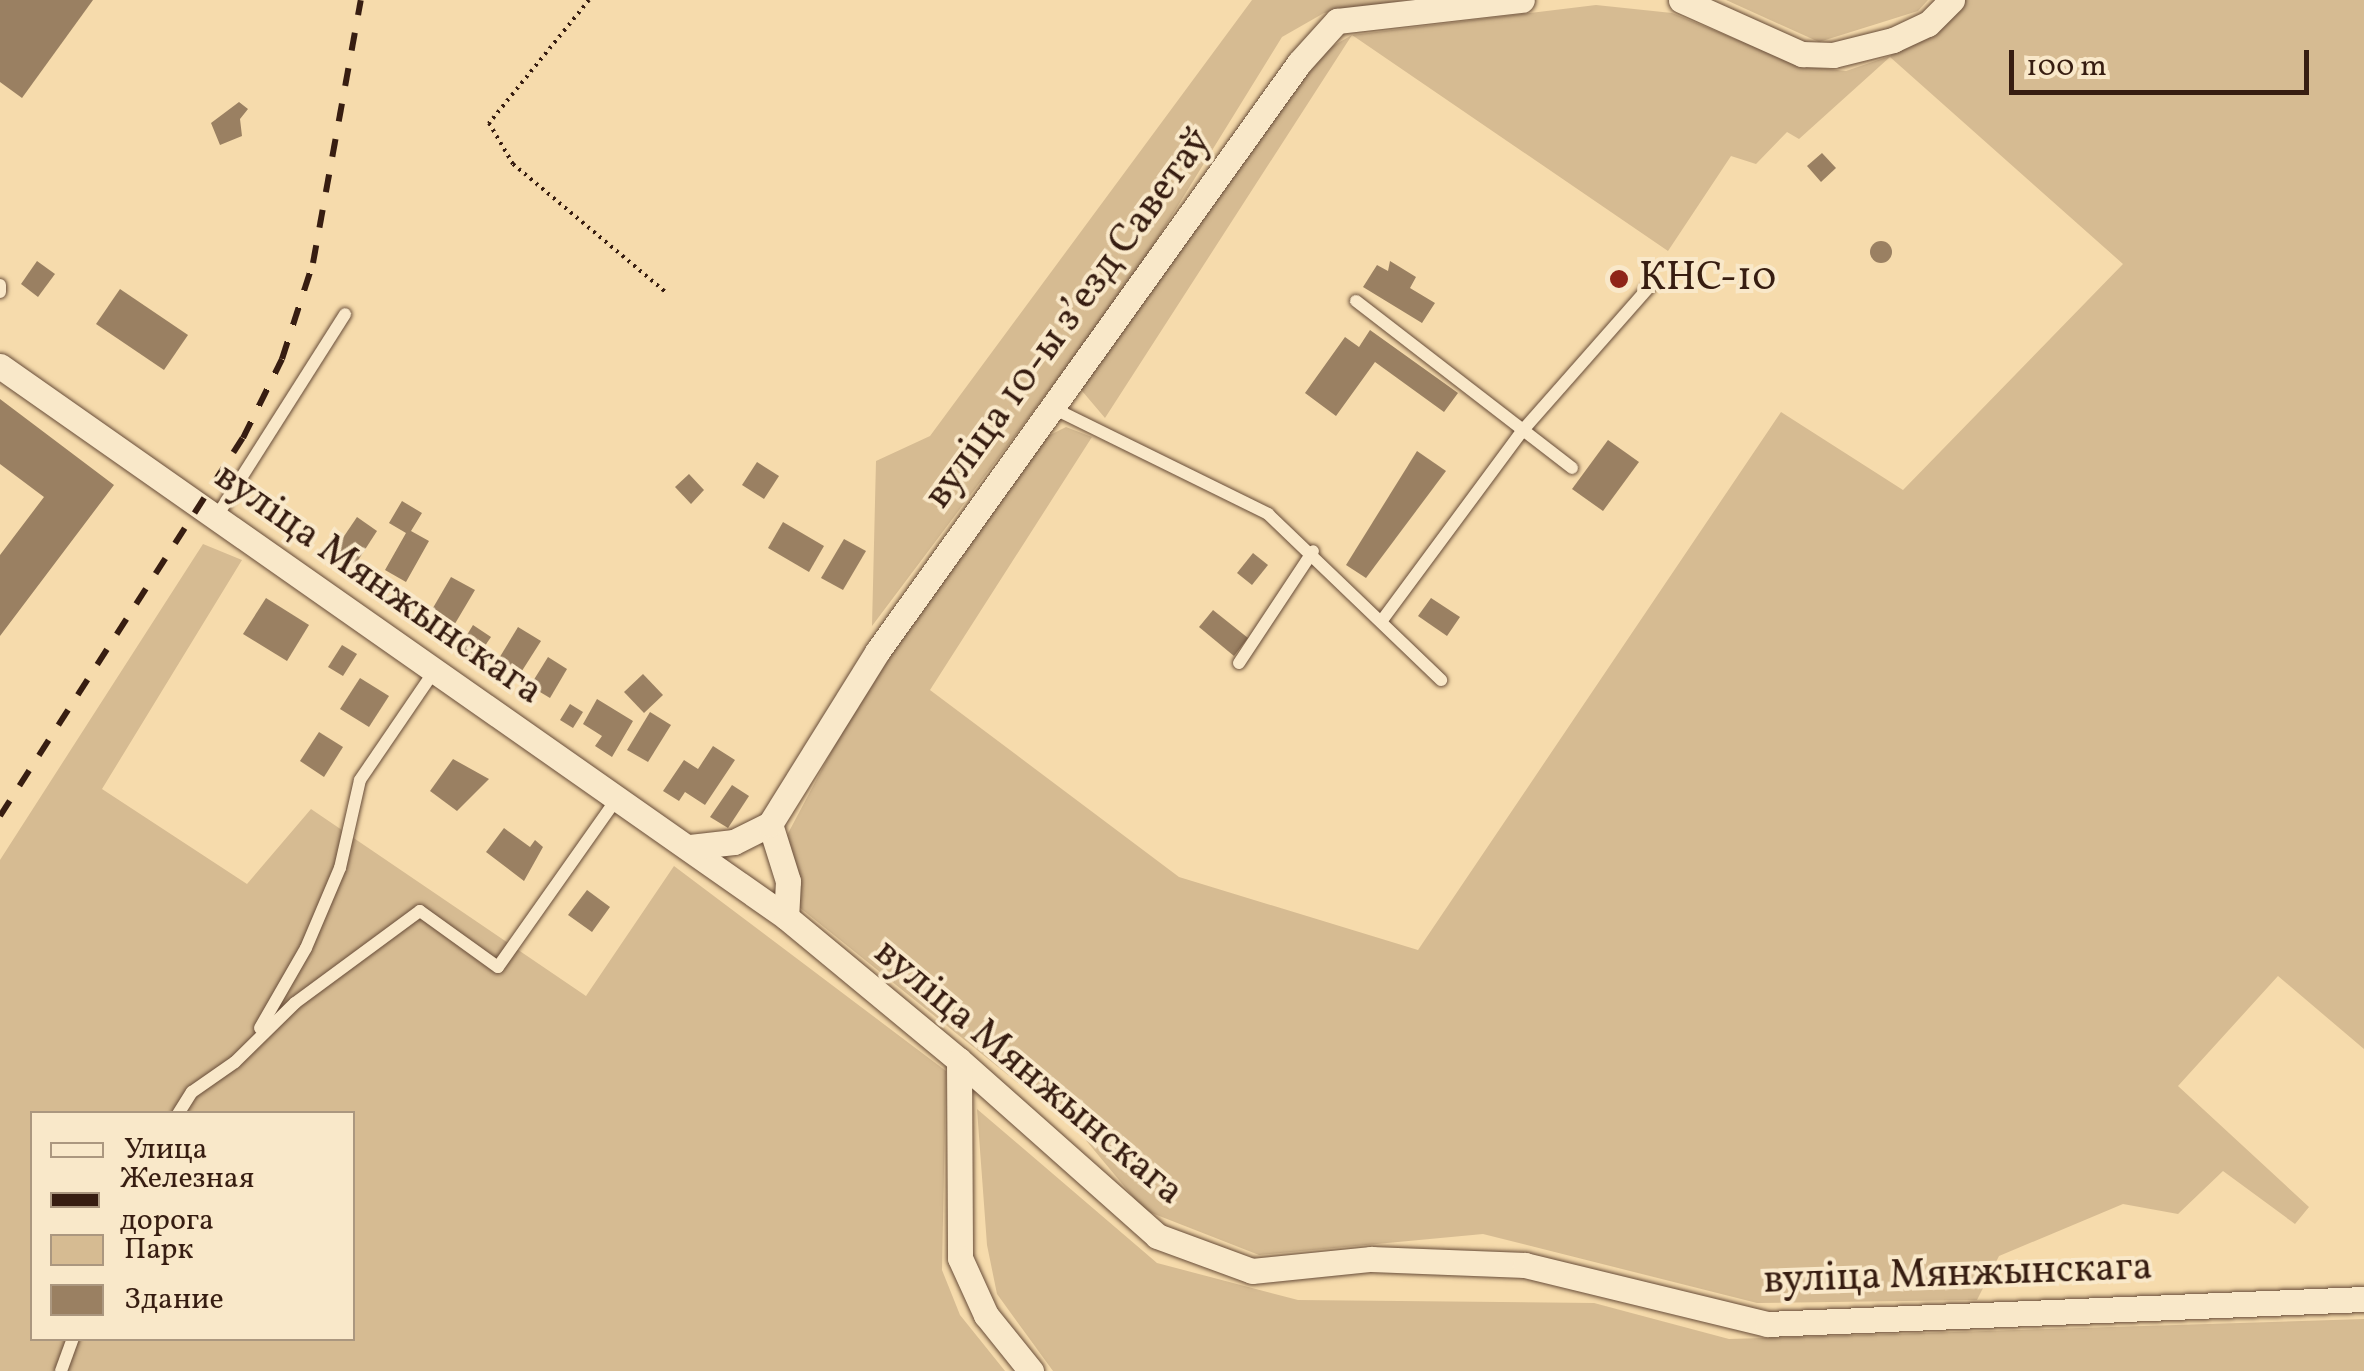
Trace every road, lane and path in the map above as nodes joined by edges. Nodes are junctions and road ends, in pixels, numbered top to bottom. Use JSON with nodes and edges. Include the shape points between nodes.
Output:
{"nodes":[{"id":1,"x":589,"y":0,"type":"edge"},
{"id":2,"x":1522,"y":0,"type":"edge"},
{"id":3,"x":1681,"y":0,"type":"edge"},
{"id":4,"x":1952,"y":0,"type":"edge"},
{"id":5,"x":1650,"y":286,"type":"dead end"},
{"id":6,"x":668,"y":293,"type":"dead end"},
{"id":7,"x":1356,"y":301,"type":"dead end"},
{"id":8,"x":345,"y":314,"type":"dead end"},
{"id":9,"x":0,"y":366,"type":"edge"},
{"id":10,"x":1053,"y":408,"type":"junction"},
{"id":11,"x":1524,"y":430,"type":"junction"},
{"id":12,"x":1572,"y":468,"type":"dead end"},
{"id":13,"x":217,"y":516,"type":"junction"},
{"id":14,"x":1313,"y":551,"type":"junction"},
{"id":15,"x":1384,"y":619,"type":"junction"},
{"id":16,"x":1239,"y":664,"type":"dead end"},
{"id":17,"x":436,"y":670,"type":"junction"},
{"id":18,"x":1441,"y":680,"type":"dead end"},
{"id":19,"x":617,"y":798,"type":"junction"},
{"id":20,"x":770,"y":824,"type":"junction"},
{"id":21,"x":690,"y":846,"type":"junction"},
{"id":22,"x":786,"y":917,"type":"junction"},
{"id":23,"x":960,"y":1060,"type":"junction"},
{"id":24,"x":235,"y":1062,"type":"junction"},
{"id":25,"x":180,"y":1111,"type":"edge"},
{"id":26,"x":2364,"y":1299,"type":"edge"},
{"id":27,"x":72,"y":1341,"type":"edge"},
{"id":28,"x":61,"y":1371,"type":"edge"},
{"id":29,"x":1031,"y":1371,"type":"edge"}],
"edges":[{"from":1,"to":6,"type":"path","via":[[489,123],[513,164]]},
{"from":2,"to":10,"type":"street","name":"вуліца 10-ы зʼезд Саветаў","via":[[1337,21],[1298,62]]},
{"from":3,"to":4,"type":"street","via":[[1802,54],[1833,54],[1893,40],[1928,24]]},
{"from":5,"to":11,"type":"lane"},
{"from":7,"to":11,"type":"lane"},
{"from":8,"to":13,"type":"lane"},
{"from":9,"to":13,"type":"street","name":"вуліца Мянжынскага"},
{"from":10,"to":14,"type":"lane","via":[[1268,514]]},
{"from":10,"to":20,"type":"street","name":"вуліца 10-ы зʼезд Саветаў","via":[[877,652]]},
{"from":11,"to":12,"type":"lane"},
{"from":11,"to":15,"type":"lane"},
{"from":13,"to":17,"type":"street","name":"вуліца Мянжынскага"},
{"from":14,"to":15,"type":"lane"},
{"from":14,"to":16,"type":"lane"},
{"from":15,"to":18,"type":"lane"},
{"from":17,"to":19,"type":"street","name":"вуліца Мянжынскага"},
{"from":17,"to":24,"type":"lane","via":[[360,780],[340,868],[306,948],[277,1005]]},
{"from":19,"to":21,"type":"street","name":"вуліца Мянжынскага"},
{"from":19,"to":24,"type":"lane","via":[[498,967],[420,912],[295,1002]]},
{"from":20,"to":21,"type":"street","via":[[734,842]]},
{"from":20,"to":22,"type":"street","via":[[788,882]]},
{"from":21,"to":22,"type":"street","name":"вуліца Мянжынскага"},
{"from":22,"to":23,"type":"street","name":"вуліца Мянжынскага"},
{"from":23,"to":26,"type":"street","name":"вуліца Мянжынскага","via":[[1157,1236],[1252,1271],[1371,1259],[1525,1265],[1767,1324]]},
{"from":23,"to":29,"type":"street","via":[[960,1258],[986,1314]]},
{"from":24,"to":25,"type":"lane","via":[[192,1092]]},
{"from":27,"to":28,"type":"lane"}]}
